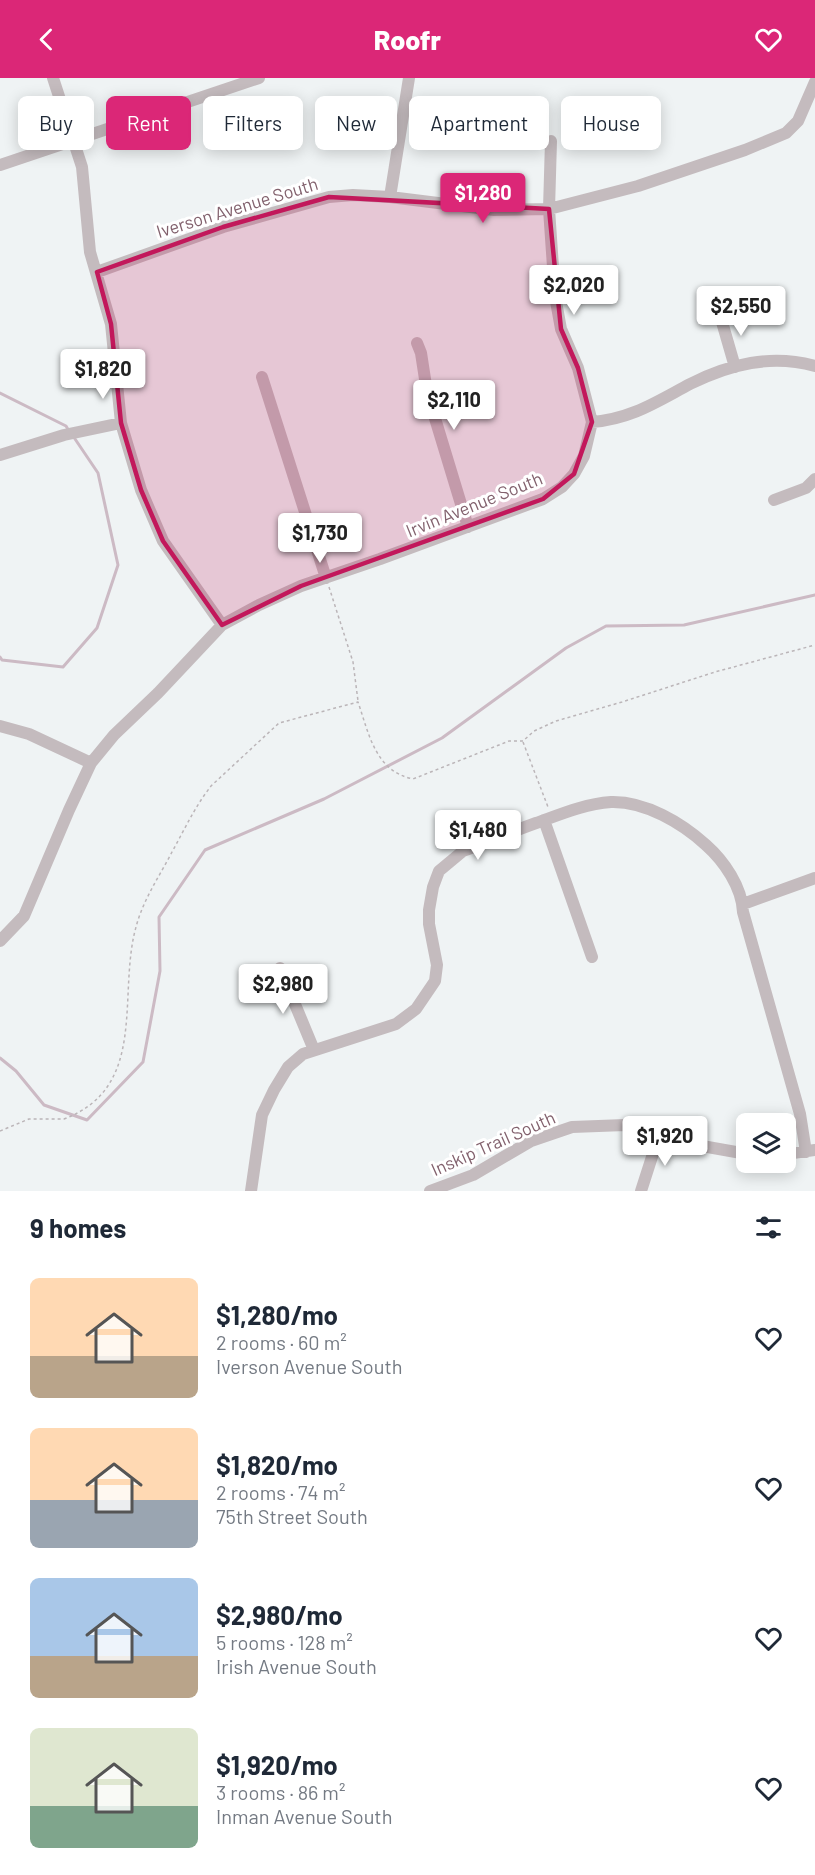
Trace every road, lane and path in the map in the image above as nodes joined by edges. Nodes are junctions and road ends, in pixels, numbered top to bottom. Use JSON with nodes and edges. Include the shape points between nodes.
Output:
{"nodes":[{"id":1,"x":53,"y":78,"type":"edge"},
{"id":2,"x":259,"y":78,"type":"edge"},
{"id":3,"x":409,"y":78,"type":"edge"},
{"id":4,"x":815,"y":82,"type":"edge"},
{"id":5,"x":59,"y":96,"type":"edge"},
{"id":6,"x":94,"y":133,"type":"edge"},
{"id":7,"x":550,"y":141,"type":"dead end"},
{"id":8,"x":43,"y":150,"type":"edge"},
{"id":9,"x":76,"y":150,"type":"edge"},
{"id":10,"x":0,"y":165,"type":"edge"},
{"id":11,"x":390,"y":197,"type":"junction"},
{"id":12,"x":549,"y":210,"type":"junction"},
{"id":13,"x":98,"y":272,"type":"junction"},
{"id":14,"x":725,"y":307,"type":"dead end"},
{"id":15,"x":417,"y":343,"type":"dead end"},
{"id":16,"x":815,"y":366,"type":"edge"},
{"id":17,"x":735,"y":367,"type":"junction"},
{"id":18,"x":262,"y":377,"type":"dead end"},
{"id":19,"x":592,"y":422,"type":"junction"},
{"id":20,"x":121,"y":423,"type":"junction"},
{"id":21,"x":0,"y":455,"type":"edge"},
{"id":22,"x":815,"y":479,"type":"edge"},
{"id":23,"x":774,"y":500,"type":"dead end"},
{"id":24,"x":468,"y":527,"type":"junction"},
{"id":25,"x":326,"y":578,"type":"junction"},
{"id":26,"x":222,"y":625,"type":"junction"},
{"id":27,"x":815,"y":645,"type":"edge"},
{"id":28,"x":358,"y":702,"type":"junction"},
{"id":29,"x":0,"y":726,"type":"edge"},
{"id":30,"x":523,"y":741,"type":"junction"},
{"id":31,"x":91,"y":763,"type":"junction"},
{"id":32,"x":548,"y":819,"type":"junction"},
{"id":33,"x":815,"y":878,"type":"edge"},
{"id":34,"x":743,"y":904,"type":"junction"},
{"id":35,"x":0,"y":941,"type":"edge"},
{"id":36,"x":592,"y":957,"type":"dead end"},
{"id":37,"x":280,"y":968,"type":"dead end"},
{"id":38,"x":314,"y":1050,"type":"junction"},
{"id":39,"x":0,"y":1131,"type":"edge"},
{"id":40,"x":659,"y":1135,"type":"junction"},
{"id":41,"x":810,"y":1151,"type":"edge"},
{"id":42,"x":736,"y":1152,"type":"edge"},
{"id":43,"x":251,"y":1191,"type":"edge"},
{"id":44,"x":430,"y":1191,"type":"edge"},
{"id":45,"x":641,"y":1191,"type":"edge"}],
"edges":[{"from":1,"to":5,"type":"street"},
{"from":2,"to":6,"type":"street"},
{"from":3,"to":11,"type":"street"},
{"from":4,"to":12,"type":"street","name":"Iverson Avenue South","via":[[798,121],[786,133],[638,186]]},
{"from":7,"to":12,"type":"street"},
{"from":8,"to":10,"type":"street"},
{"from":9,"to":13,"type":"street","via":[[82,167],[90,252]]},
{"from":11,"to":12,"type":"street","name":"Iverson Avenue South","via":[[494,210]]},
{"from":11,"to":13,"type":"street","name":"Iverson Avenue South","via":[[316,199]]},
{"from":12,"to":19,"type":"street","via":[[561,329],[578,368]]},
{"from":13,"to":20,"type":"street","via":[[111,324]]},
{"from":14,"to":17,"type":"street","via":[[722,322]]},
{"from":15,"to":24,"type":"street","via":[[427,392]]},
{"from":16,"to":17,"type":"street","via":[[785,359]]},
{"from":17,"to":19,"type":"street","via":[[692,383],[634,414]]},
{"from":18,"to":25,"type":"street"},
{"from":19,"to":24,"type":"street","name":"Irvin Avenue South","via":[[584,456],[562,487],[543,499]]},
{"from":20,"to":21,"type":"street"},
{"from":20,"to":26,"type":"street","via":[[141,490],[163,541]]},
{"from":22,"to":23,"type":"street","via":[[806,488]]},
{"from":24,"to":25,"type":"street","name":"Irvin Avenue South"},
{"from":25,"to":26,"type":"street","name":"Irvin Avenue South","via":[[259,604]]},
{"from":25,"to":28,"type":"path","via":[[353,662]]},
{"from":26,"to":31,"type":"street","name":"Irvin Avenue South"},
{"from":27,"to":30,"type":"path","via":[[556,721]]},
{"from":28,"to":30,"type":"path","via":[[382,763],[407,778],[509,741]]},
{"from":28,"to":39,"type":"path","via":[[279,723],[211,786],[150,890],[136,926],[123,1050],[109,1086],[91,1104],[69,1117],[29,1119]]},
{"from":29,"to":31,"type":"street","via":[[29,734]]},
{"from":30,"to":32,"type":"path"},
{"from":31,"to":35,"type":"street","name":"Irvin Avenue South","via":[[24,916]]},
{"from":32,"to":34,"type":"street","via":[[579,807],[613,802],[646,808],[695,836],[717,855]]},
{"from":32,"to":36,"type":"street"},
{"from":32,"to":38,"type":"street","via":[[462,851],[439,871],[429,910],[437,965],[435,981],[416,1009],[396,1024]]},
{"from":33,"to":34,"type":"street"},
{"from":34,"to":41,"type":"street"},
{"from":37,"to":38,"type":"street"},
{"from":38,"to":43,"type":"street","via":[[288,1067],[262,1115]]},
{"from":40,"to":42,"type":"street","name":"Inskip Trail South"},
{"from":40,"to":44,"type":"street","name":"Inskip Trail South","via":[[625,1125],[572,1127],[531,1141],[473,1174]]},
{"from":40,"to":45,"type":"street"}]}
